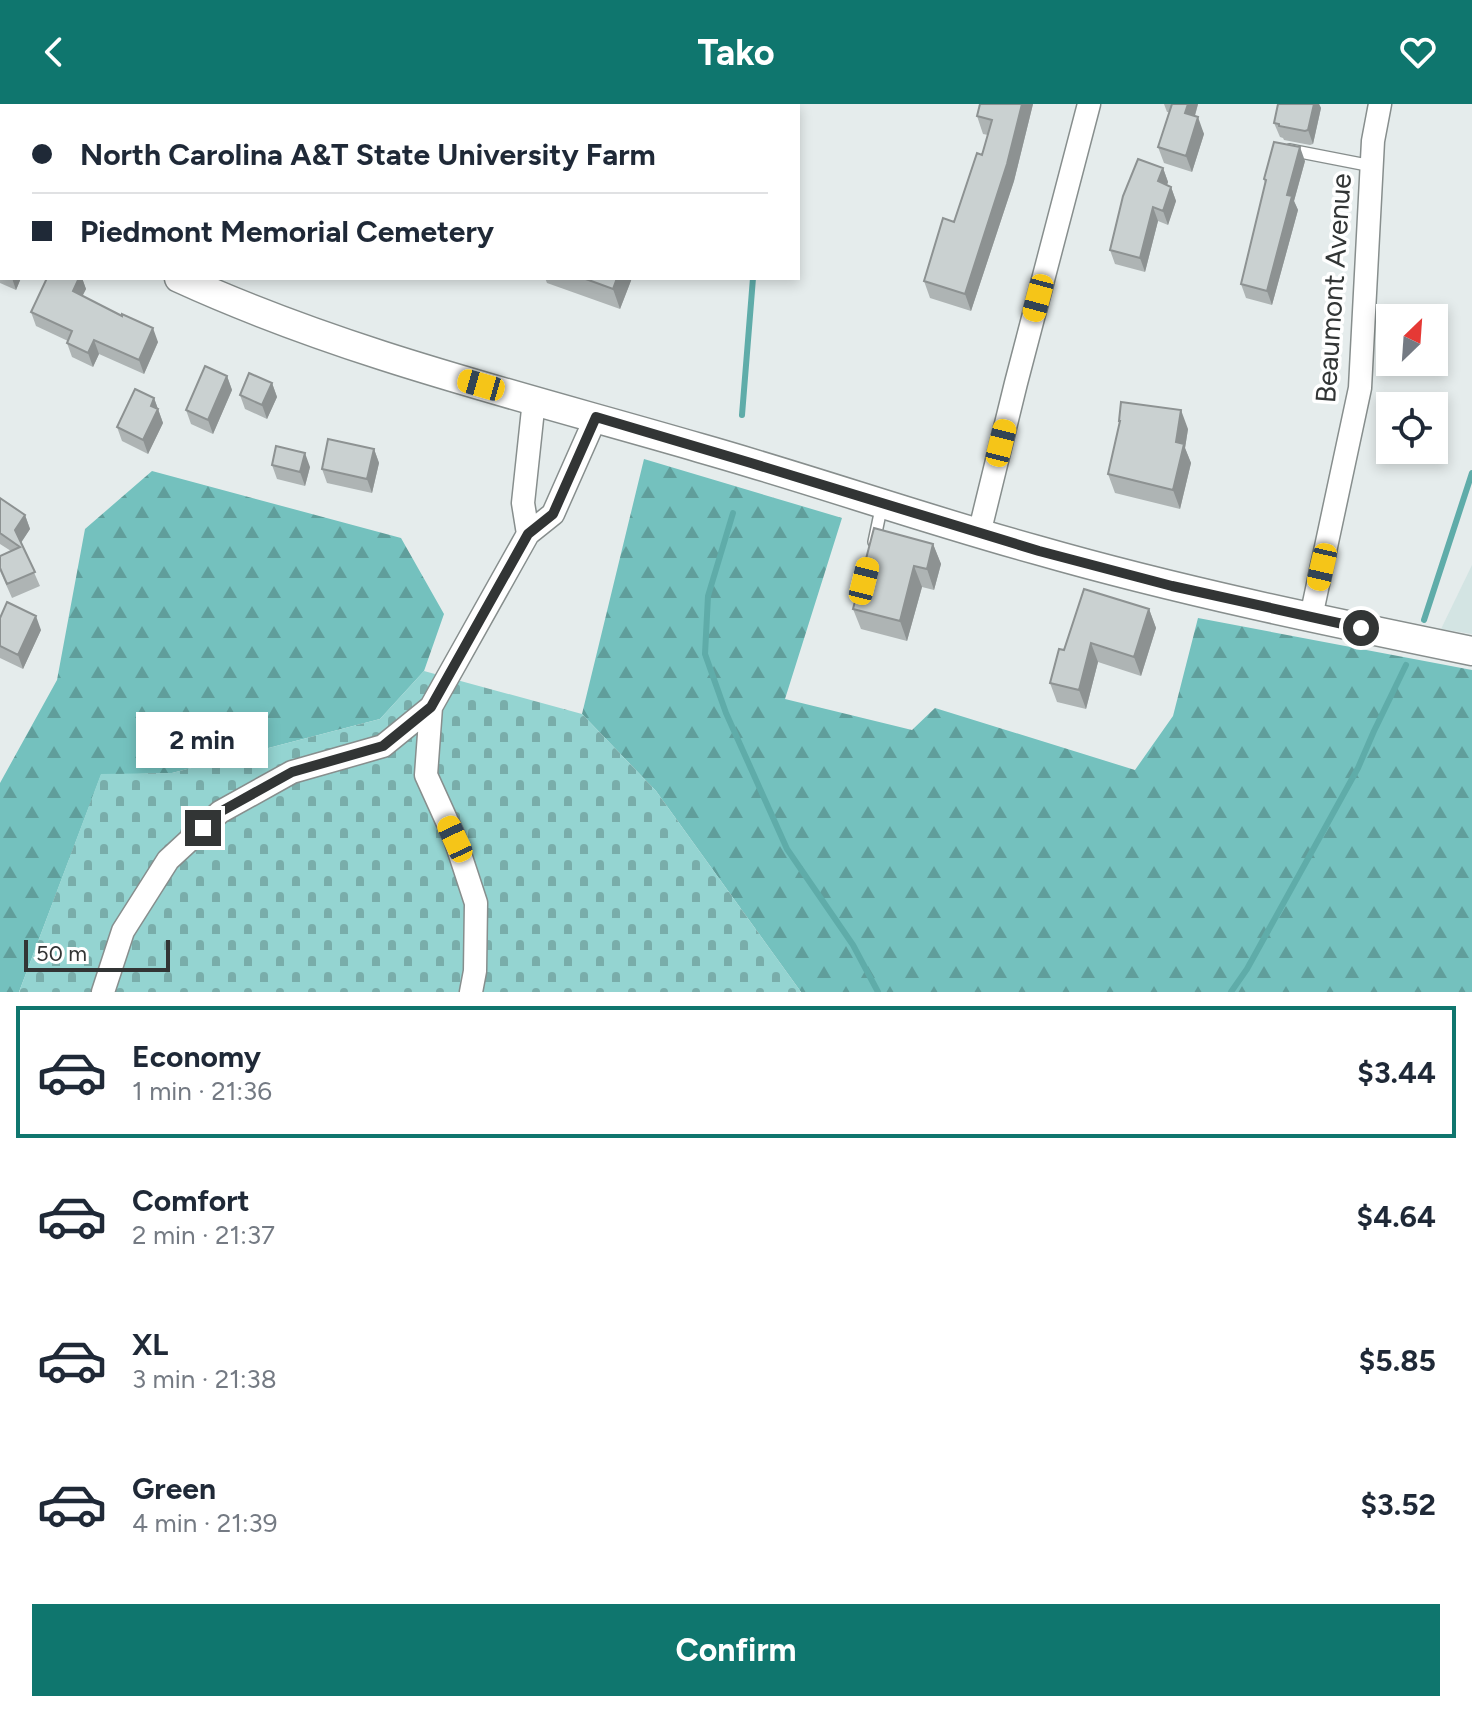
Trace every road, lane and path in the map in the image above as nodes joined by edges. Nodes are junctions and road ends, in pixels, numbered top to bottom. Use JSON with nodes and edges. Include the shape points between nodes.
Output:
{"nodes":[{"id":1,"x":1089,"y":104,"type":"edge"},
{"id":2,"x":1380,"y":104,"type":"edge"},
{"id":3,"x":1276,"y":147,"type":"edge"},
{"id":4,"x":1372,"y":166,"type":"junction"},
{"id":5,"x":184,"y":280,"type":"edge"},
{"id":6,"x":534,"y":400,"type":"junction"},
{"id":7,"x":596,"y":417,"type":"junction"},
{"id":8,"x":882,"y":504,"type":"junction"},
{"id":9,"x":528,"y":534,"type":"junction"},
{"id":10,"x":979,"y":534,"type":"junction"},
{"id":11,"x":871,"y":554,"type":"edge"},
{"id":12,"x":1311,"y":617,"type":"junction"},
{"id":13,"x":1472,"y":651,"type":"edge"},
{"id":14,"x":431,"y":707,"type":"junction"},
{"id":15,"x":103,"y":992,"type":"edge"},
{"id":16,"x":471,"y":992,"type":"edge"}],
"edges":[{"from":1,"to":10,"type":"street"},
{"from":2,"to":4,"type":"street","name":"Beaumont Avenue"},
{"from":3,"to":4,"type":"lane"},
{"from":4,"to":12,"type":"street","name":"Beaumont Avenue","via":[[1360,388]]},
{"from":5,"to":6,"type":"street","via":[[325,337]]},
{"from":6,"to":7,"type":"street"},
{"from":6,"to":9,"type":"street","via":[[523,503]]},
{"from":7,"to":8,"type":"street"},
{"from":7,"to":9,"type":"street","via":[[553,514]]},
{"from":8,"to":10,"type":"street"},
{"from":8,"to":11,"type":"lane"},
{"from":9,"to":14,"type":"street"},
{"from":10,"to":12,"type":"street"},
{"from":12,"to":13,"type":"street"},
{"from":14,"to":15,"type":"street","via":[[383,746],[292,772],[220,812],[168,860],[123,931]]},
{"from":14,"to":16,"type":"street","via":[[426,775],[476,903]]}]}
